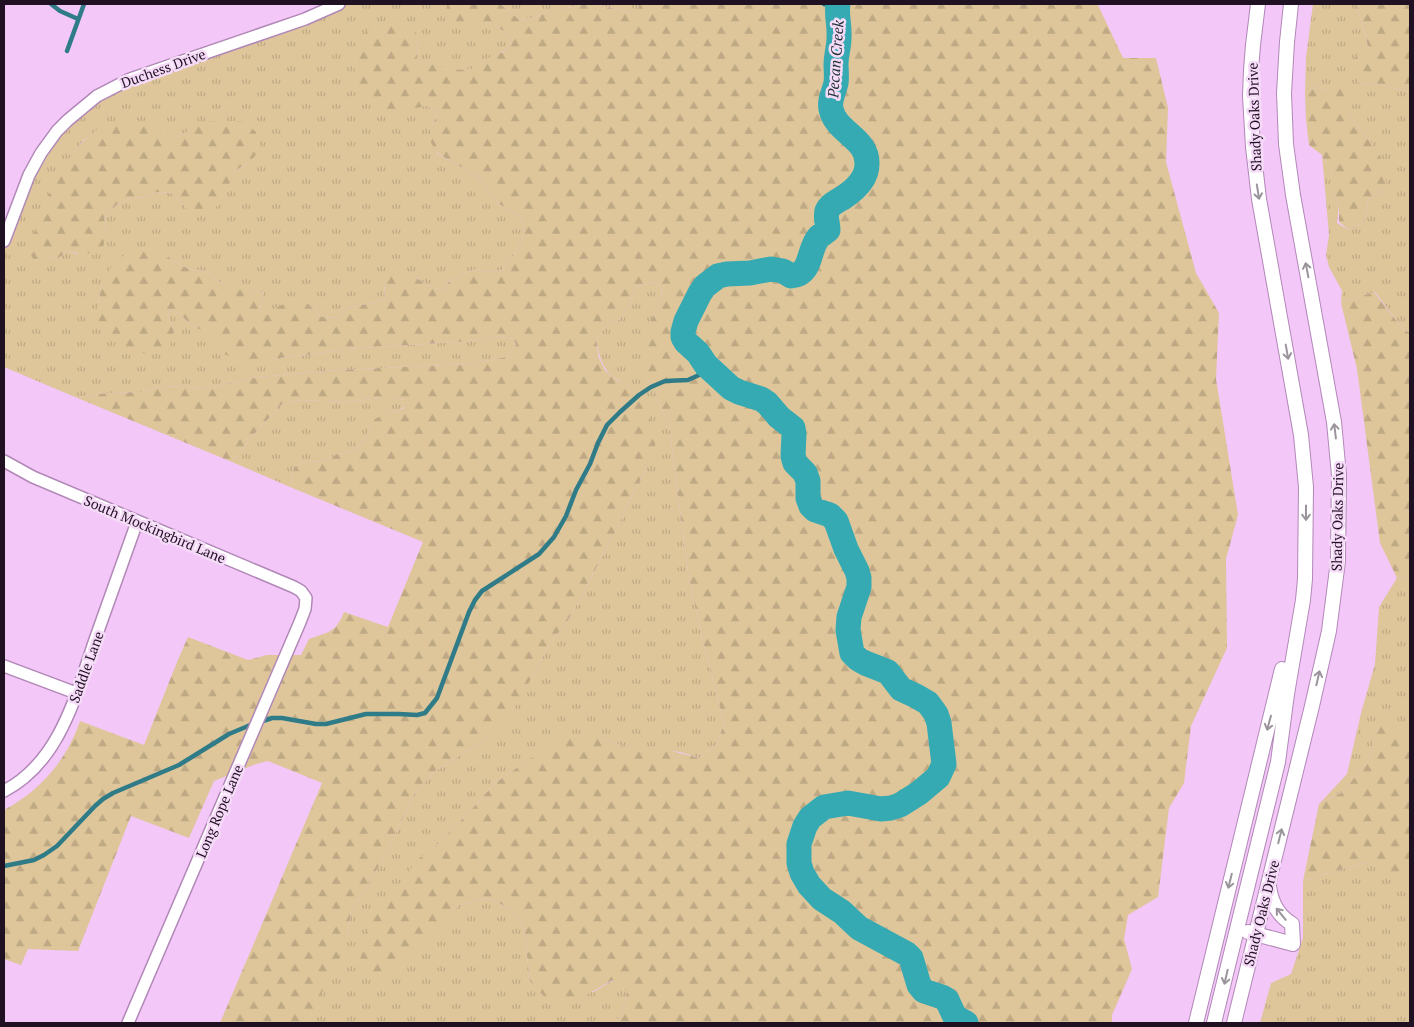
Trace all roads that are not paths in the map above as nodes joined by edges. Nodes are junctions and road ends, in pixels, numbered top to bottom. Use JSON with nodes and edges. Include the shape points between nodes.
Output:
{"nodes":[{"id":1,"x":339,"y":4,"type":"edge"},
{"id":2,"x":1258,"y":4,"type":"edge"},
{"id":3,"x":1292,"y":4,"type":"edge"},
{"id":4,"x":4,"y":241,"type":"edge"},
{"id":5,"x":4,"y":461,"type":"edge"},
{"id":6,"x":137,"y":522,"type":"junction"},
{"id":7,"x":1304,"y":556,"type":"junction"},
{"id":8,"x":306,"y":598,"type":"joint"},
{"id":9,"x":4,"y":666,"type":"edge"},
{"id":10,"x":76,"y":693,"type":"junction"},
{"id":11,"x":4,"y":791,"type":"edge"},
{"id":12,"x":1269,"y":882,"type":"junction"},
{"id":13,"x":1237,"y":930,"type":"junction"},
{"id":14,"x":1255,"y":934,"type":"junction"},
{"id":15,"x":128,"y":1023,"type":"edge"},
{"id":16,"x":1196,"y":1023,"type":"edge"},
{"id":17,"x":1214,"y":1023,"type":"edge"},
{"id":18,"x":1234,"y":1023,"type":"edge"}],
"edges":[{"from":1,"to":4,"type":"street","name":"Duchess Drive","via":[[305,19],[136,76],[97,96],[57,131],[41,153],[29,175]]},
{"from":2,"to":7,"type":"street","name":"Shady Oaks Drive","one_way":true,"via":[[1250,96],[1253,147],[1298,410],[1306,487]]},
{"from":12,"to":3,"type":"street","name":"Shady Oaks Drive","one_way":true,"via":[[1329,631],[1340,528],[1334,422],[1286,144],[1284,84]]},
{"from":5,"to":6,"type":"street","name":"South Mockingbird Lane"},
{"from":6,"to":8,"type":"street","name":"South Mockingbird Lane","via":[[294,587]]},
{"from":6,"to":10,"type":"street","name":"Saddle Lane"},
{"from":7,"to":13,"type":"street","name":"Shady Oaks Drive","via":[[1303,600],[1278,762]]},
{"from":7,"to":16,"type":"street","name":"Shady Oaks Drive","one_way":true,"via":[[1282,672]]},
{"from":8,"to":15,"type":"street","name":"Long Rope Lane","via":[[305,609],[286,655]]},
{"from":9,"to":10,"type":"street"},
{"from":10,"to":11,"type":"street","name":"Saddle Lane","via":[[64,724],[43,758],[28,775]]},
{"from":12,"to":14,"type":"street","name":"Shady Oaks Drive"},
{"from":14,"to":12,"type":"street","one_way":true,"via":[[1293,944],[1292,924],[1276,909]]},
{"from":13,"to":14,"type":"street"},
{"from":13,"to":17,"type":"street","name":"Shady Oaks Drive","one_way":true},
{"from":14,"to":18,"type":"street","name":"Shady Oaks Drive"}]}
